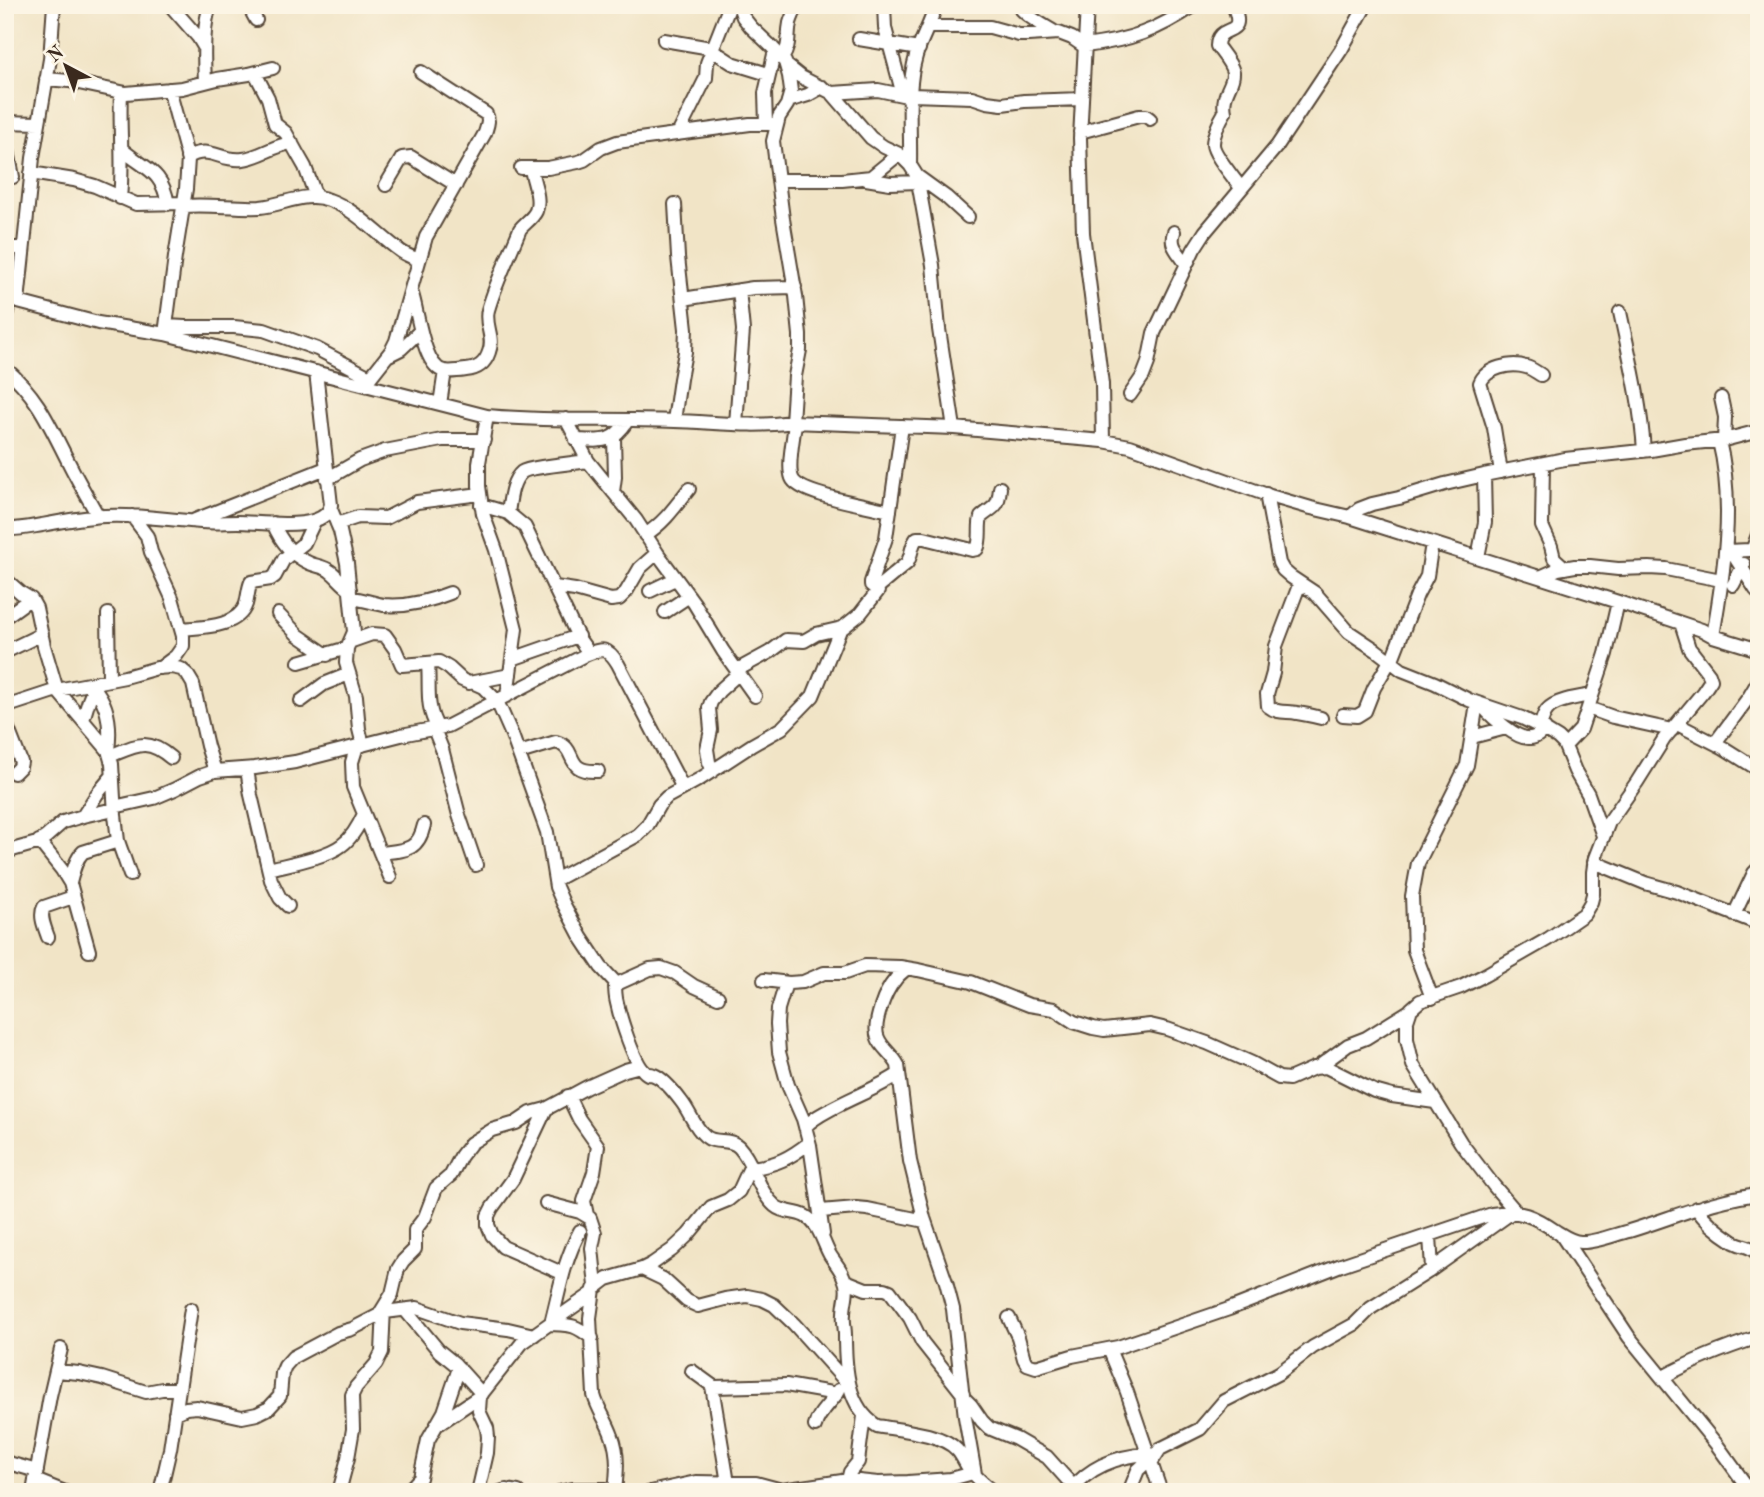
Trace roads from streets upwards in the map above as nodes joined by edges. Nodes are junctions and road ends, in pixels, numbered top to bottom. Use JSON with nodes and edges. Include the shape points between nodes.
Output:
{"nodes":[{"id":1,"x":53,"y":5,"type":"edge"},
{"id":2,"x":170,"y":5,"type":"edge"},
{"id":3,"x":211,"y":5,"type":"edge"},
{"id":4,"x":248,"y":5,"type":"edge"},
{"id":5,"x":730,"y":5,"type":"edge"},
{"id":6,"x":739,"y":5,"type":"edge"},
{"id":7,"x":796,"y":5,"type":"edge"},
{"id":8,"x":884,"y":5,"type":"edge"},
{"id":9,"x":936,"y":5,"type":"edge"},
{"id":10,"x":1018,"y":5,"type":"edge"},
{"id":11,"x":1087,"y":5,"type":"edge"},
{"id":12,"x":1195,"y":5,"type":"edge"},
{"id":13,"x":1233,"y":5,"type":"edge"},
{"id":14,"x":1366,"y":5,"type":"edge"},
{"id":15,"x":256,"y":20,"type":"dead end"},
{"id":16,"x":929,"y":27,"type":"junction"},
{"id":17,"x":1056,"y":33,"type":"junction"},
{"id":18,"x":859,"y":39,"type":"dead end"},
{"id":19,"x":664,"y":40,"type":"dead end"},
{"id":20,"x":891,"y":44,"type":"junction"},
{"id":21,"x":204,"y":47,"type":"junction"},
{"id":22,"x":1085,"y":47,"type":"junction"},
{"id":23,"x":919,"y":49,"type":"junction"},
{"id":24,"x":712,"y":50,"type":"junction"},
{"id":25,"x":782,"y":62,"type":"junction"},
{"id":26,"x":273,"y":68,"type":"dead end"},
{"id":27,"x":421,"y":72,"type":"dead end"},
{"id":28,"x":769,"y":72,"type":"junction"},
{"id":29,"x":255,"y":73,"type":"junction"},
{"id":30,"x":46,"y":79,"type":"junction"},
{"id":31,"x":205,"y":82,"type":"junction"},
{"id":32,"x":169,"y":89,"type":"junction"},
{"id":33,"x":827,"y":90,"type":"junction"},
{"id":34,"x":121,"y":93,"type":"junction"},
{"id":35,"x":908,"y":95,"type":"junction"},
{"id":36,"x":1082,"y":99,"type":"junction"},
{"id":37,"x":788,"y":101,"type":"junction"},
{"id":38,"x":1150,"y":119,"type":"dead end"},
{"id":39,"x":5,"y":122,"type":"edge"},
{"id":40,"x":39,"y":123,"type":"junction"},
{"id":41,"x":771,"y":124,"type":"junction"},
{"id":42,"x":1080,"y":132,"type":"junction"},
{"id":43,"x":678,"y":134,"type":"junction"},
{"id":44,"x":5,"y":135,"type":"edge"},
{"id":45,"x":292,"y":143,"type":"junction"},
{"id":46,"x":123,"y":150,"type":"junction"},
{"id":47,"x":899,"y":154,"type":"junction"},
{"id":48,"x":187,"y":158,"type":"junction"},
{"id":49,"x":915,"y":174,"type":"junction"},
{"id":50,"x":9,"y":176,"type":"edge"},
{"id":51,"x":31,"y":176,"type":"junction"},
{"id":52,"x":860,"y":178,"type":"junction"},
{"id":53,"x":779,"y":180,"type":"junction"},
{"id":54,"x":386,"y":185,"type":"dead end"},
{"id":55,"x":456,"y":185,"type":"junction"},
{"id":56,"x":1241,"y":188,"type":"junction"},
{"id":57,"x":316,"y":197,"type":"junction"},
{"id":58,"x":120,"y":198,"type":"junction"},
{"id":59,"x":167,"y":204,"type":"junction"},
{"id":60,"x":184,"y":204,"type":"junction"},
{"id":61,"x":675,"y":204,"type":"dead end"},
{"id":62,"x":968,"y":217,"type":"dead end"},
{"id":63,"x":1174,"y":232,"type":"dead end"},
{"id":64,"x":5,"y":248,"type":"edge"},
{"id":65,"x":23,"y":248,"type":"junction"},
{"id":66,"x":419,"y":260,"type":"junction"},
{"id":67,"x":1186,"y":264,"type":"junction"},
{"id":68,"x":20,"y":275,"type":"junction"},
{"id":69,"x":5,"y":279,"type":"edge"},
{"id":70,"x":795,"y":287,"type":"junction"},
{"id":71,"x":411,"y":290,"type":"junction"},
{"id":72,"x":739,"y":290,"type":"junction"},
{"id":73,"x":11,"y":299,"type":"edge"},
{"id":74,"x":683,"y":299,"type":"junction"},
{"id":75,"x":1620,"y":312,"type":"dead end"},
{"id":76,"x":5,"y":318,"type":"edge"},
{"id":77,"x":226,"y":327,"type":"junction"},
{"id":78,"x":166,"y":330,"type":"junction"},
{"id":79,"x":420,"y":331,"type":"junction"},
{"id":80,"x":291,"y":340,"type":"junction"},
{"id":81,"x":220,"y":348,"type":"junction"},
{"id":82,"x":388,"y":355,"type":"junction"},
{"id":83,"x":289,"y":365,"type":"junction"},
{"id":84,"x":5,"y":368,"type":"edge"},
{"id":85,"x":316,"y":372,"type":"junction"},
{"id":86,"x":445,"y":372,"type":"junction"},
{"id":87,"x":1541,"y":374,"type":"dead end"},
{"id":88,"x":368,"y":381,"type":"junction"},
{"id":89,"x":1130,"y":395,"type":"dead end"},
{"id":90,"x":1721,"y":398,"type":"dead end"},
{"id":91,"x":440,"y":404,"type":"junction"},
{"id":92,"x":487,"y":416,"type":"junction"},
{"id":93,"x":566,"y":419,"type":"junction"},
{"id":94,"x":628,"y":420,"type":"junction"},
{"id":95,"x":674,"y":421,"type":"junction"},
{"id":96,"x":794,"y":422,"type":"junction"},
{"id":97,"x":736,"y":424,"type":"junction"},
{"id":98,"x":902,"y":426,"type":"junction"},
{"id":99,"x":954,"y":428,"type":"junction"},
{"id":100,"x":1759,"y":431,"type":"edge"},
{"id":101,"x":614,"y":438,"type":"junction"},
{"id":102,"x":484,"y":440,"type":"junction"},
{"id":103,"x":576,"y":440,"type":"junction"},
{"id":104,"x":1103,"y":441,"type":"junction"},
{"id":105,"x":1721,"y":441,"type":"junction"},
{"id":106,"x":1644,"y":451,"type":"junction"},
{"id":107,"x":588,"y":461,"type":"junction"},
{"id":108,"x":1543,"y":464,"type":"junction"},
{"id":109,"x":1501,"y":472,"type":"junction"},
{"id":110,"x":327,"y":474,"type":"junction"},
{"id":111,"x":1484,"y":475,"type":"junction"},
{"id":112,"x":1000,"y":488,"type":"dead end"},
{"id":113,"x":689,"y":489,"type":"dead end"},
{"id":114,"x":613,"y":492,"type":"junction"},
{"id":115,"x":1266,"y":494,"type":"junction"},
{"id":116,"x":481,"y":499,"type":"junction"},
{"id":117,"x":330,"y":507,"type":"junction"},
{"id":118,"x":890,"y":511,"type":"junction"},
{"id":119,"x":509,"y":513,"type":"junction"},
{"id":120,"x":98,"y":516,"type":"junction"},
{"id":121,"x":132,"y":516,"type":"junction"},
{"id":122,"x":1350,"y":517,"type":"junction"},
{"id":123,"x":192,"y":521,"type":"junction"},
{"id":124,"x":314,"y":522,"type":"junction"},
{"id":125,"x":273,"y":523,"type":"junction"},
{"id":126,"x":337,"y":524,"type":"junction"},
{"id":127,"x":5,"y":529,"type":"edge"},
{"id":128,"x":1759,"y":532,"type":"edge"},
{"id":129,"x":645,"y":535,"type":"junction"},
{"id":130,"x":1432,"y":542,"type":"junction"},
{"id":131,"x":1750,"y":550,"type":"junction"},
{"id":132,"x":1728,"y":551,"type":"junction"},
{"id":133,"x":293,"y":553,"type":"junction"},
{"id":134,"x":657,"y":553,"type":"junction"},
{"id":135,"x":1478,"y":557,"type":"junction"},
{"id":136,"x":1565,"y":568,"type":"junction"},
{"id":137,"x":1742,"y":569,"type":"junction"},
{"id":138,"x":1540,"y":577,"type":"junction"},
{"id":139,"x":5,"y":579,"type":"edge"},
{"id":140,"x":676,"y":579,"type":"junction"},
{"id":141,"x":1300,"y":583,"type":"junction"},
{"id":142,"x":1725,"y":583,"type":"junction"},
{"id":143,"x":555,"y":587,"type":"junction"},
{"id":144,"x":877,"y":588,"type":"junction"},
{"id":145,"x":1757,"y":590,"type":"edge"},
{"id":146,"x":650,"y":592,"type":"dead end"},
{"id":147,"x":450,"y":593,"type":"dead end"},
{"id":148,"x":350,"y":594,"type":"junction"},
{"id":149,"x":689,"y":596,"type":"junction"},
{"id":150,"x":30,"y":599,"type":"junction"},
{"id":151,"x":1618,"y":602,"type":"junction"},
{"id":152,"x":665,"y":612,"type":"dead end"},
{"id":153,"x":108,"y":614,"type":"dead end"},
{"id":154,"x":278,"y":614,"type":"dead end"},
{"id":155,"x":5,"y":617,"type":"edge"},
{"id":156,"x":1681,"y":623,"type":"junction"},
{"id":157,"x":842,"y":628,"type":"junction"},
{"id":158,"x":181,"y":629,"type":"junction"},
{"id":159,"x":42,"y":634,"type":"junction"},
{"id":160,"x":578,"y":636,"type":"junction"},
{"id":161,"x":1713,"y":636,"type":"junction"},
{"id":162,"x":350,"y":645,"type":"junction"},
{"id":163,"x":1759,"y":650,"type":"edge"},
{"id":164,"x":5,"y":652,"type":"edge"},
{"id":165,"x":589,"y":653,"type":"junction"},
{"id":166,"x":327,"y":655,"type":"junction"},
{"id":167,"x":512,"y":659,"type":"junction"},
{"id":168,"x":299,"y":662,"type":"dead end"},
{"id":169,"x":1390,"y":662,"type":"junction"},
{"id":170,"x":428,"y":664,"type":"junction"},
{"id":171,"x":160,"y":668,"type":"junction"},
{"id":172,"x":738,"y":672,"type":"junction"},
{"id":173,"x":349,"y":674,"type":"junction"},
{"id":174,"x":510,"y":675,"type":"junction"},
{"id":175,"x":1759,"y":680,"type":"edge"},
{"id":176,"x":474,"y":683,"type":"junction"},
{"id":177,"x":100,"y":684,"type":"junction"},
{"id":178,"x":57,"y":690,"type":"junction"},
{"id":179,"x":755,"y":696,"type":"dead end"},
{"id":180,"x":502,"y":698,"type":"junction"},
{"id":181,"x":301,"y":701,"type":"dead end"},
{"id":182,"x":1590,"y":702,"type":"junction"},
{"id":183,"x":1479,"y":704,"type":"junction"},
{"id":184,"x":5,"y":707,"type":"edge"},
{"id":185,"x":1343,"y":715,"type":"dead end"},
{"id":186,"x":1321,"y":718,"type":"dead end"},
{"id":187,"x":83,"y":720,"type":"junction"},
{"id":188,"x":5,"y":721,"type":"edge"},
{"id":189,"x":1674,"y":727,"type":"junction"},
{"id":190,"x":436,"y":728,"type":"junction"},
{"id":191,"x":1506,"y":728,"type":"junction"},
{"id":192,"x":1542,"y":728,"type":"junction"},
{"id":193,"x":1472,"y":737,"type":"junction"},
{"id":194,"x":1715,"y":743,"type":"junction"},
{"id":195,"x":360,"y":746,"type":"junction"},
{"id":196,"x":1565,"y":746,"type":"junction"},
{"id":197,"x":109,"y":753,"type":"junction"},
{"id":198,"x":519,"y":753,"type":"junction"},
{"id":199,"x":328,"y":754,"type":"junction"},
{"id":200,"x":171,"y":758,"type":"dead end"},
{"id":201,"x":352,"y":766,"type":"junction"},
{"id":202,"x":247,"y":769,"type":"junction"},
{"id":203,"x":215,"y":771,"type":"junction"},
{"id":204,"x":598,"y":771,"type":"dead end"},
{"id":205,"x":713,"y":771,"type":"junction"},
{"id":206,"x":1759,"y":771,"type":"edge"},
{"id":207,"x":14,"y":773,"type":"dead end"},
{"id":208,"x":113,"y":775,"type":"junction"},
{"id":209,"x":683,"y":788,"type":"junction"},
{"id":210,"x":114,"y":808,"type":"junction"},
{"id":211,"x":364,"y":814,"type":"junction"},
{"id":212,"x":83,"y":816,"type":"junction"},
{"id":213,"x":424,"y":825,"type":"dead end"},
{"id":214,"x":1603,"y":836,"type":"junction"},
{"id":215,"x":39,"y":841,"type":"junction"},
{"id":216,"x":118,"y":841,"type":"junction"},
{"id":217,"x":5,"y":852,"type":"edge"},
{"id":218,"x":380,"y":853,"type":"junction"},
{"id":219,"x":1594,"y":862,"type":"junction"},
{"id":220,"x":476,"y":865,"type":"dead end"},
{"id":221,"x":1759,"y":868,"type":"edge"},
{"id":222,"x":269,"y":869,"type":"junction"},
{"id":223,"x":130,"y":874,"type":"dead end"},
{"id":224,"x":390,"y":877,"type":"dead end"},
{"id":225,"x":555,"y":880,"type":"junction"},
{"id":226,"x":70,"y":883,"type":"junction"},
{"id":227,"x":73,"y":897,"type":"junction"},
{"id":228,"x":288,"y":906,"type":"dead end"},
{"id":229,"x":1734,"y":915,"type":"junction"},
{"id":230,"x":1759,"y":924,"type":"edge"},
{"id":231,"x":48,"y":937,"type":"dead end"},
{"id":232,"x":89,"y":951,"type":"dead end"},
{"id":233,"x":908,"y":968,"type":"junction"},
{"id":234,"x":764,"y":980,"type":"dead end"},
{"id":235,"x":615,"y":982,"type":"junction"},
{"id":236,"x":786,"y":983,"type":"junction"},
{"id":237,"x":718,"y":997,"type":"dead end"},
{"id":238,"x":1432,"y":998,"type":"junction"},
{"id":239,"x":1411,"y":1010,"type":"junction"},
{"id":240,"x":640,"y":1066,"type":"junction"},
{"id":241,"x":1318,"y":1067,"type":"junction"},
{"id":242,"x":899,"y":1074,"type":"junction"},
{"id":243,"x":568,"y":1096,"type":"junction"},
{"id":244,"x":1435,"y":1102,"type":"junction"},
{"id":245,"x":546,"y":1109,"type":"junction"},
{"id":246,"x":805,"y":1128,"type":"junction"},
{"id":247,"x":809,"y":1143,"type":"junction"},
{"id":248,"x":777,"y":1163,"type":"junction"},
{"id":249,"x":751,"y":1167,"type":"junction"},
{"id":250,"x":759,"y":1183,"type":"junction"},
{"id":251,"x":737,"y":1192,"type":"junction"},
{"id":252,"x":1759,"y":1194,"type":"edge"},
{"id":253,"x":546,"y":1203,"type":"dead end"},
{"id":254,"x":1696,"y":1208,"type":"junction"},
{"id":255,"x":821,"y":1211,"type":"junction"},
{"id":256,"x":583,"y":1213,"type":"junction"},
{"id":257,"x":1514,"y":1213,"type":"junction"},
{"id":258,"x":925,"y":1221,"type":"junction"},
{"id":259,"x":580,"y":1231,"type":"junction"},
{"id":260,"x":1561,"y":1234,"type":"junction"},
{"id":261,"x":1430,"y":1236,"type":"junction"},
{"id":262,"x":824,"y":1239,"type":"junction"},
{"id":263,"x":592,"y":1248,"type":"junction"},
{"id":264,"x":1759,"y":1255,"type":"edge"},
{"id":265,"x":642,"y":1269,"type":"junction"},
{"id":266,"x":1432,"y":1269,"type":"junction"},
{"id":267,"x":562,"y":1273,"type":"junction"},
{"id":268,"x":846,"y":1281,"type":"junction"},
{"id":269,"x":595,"y":1289,"type":"junction"},
{"id":270,"x":191,"y":1309,"type":"dead end"},
{"id":271,"x":385,"y":1310,"type":"junction"},
{"id":272,"x":405,"y":1310,"type":"junction"},
{"id":273,"x":1009,"y":1318,"type":"dead end"},
{"id":274,"x":550,"y":1324,"type":"junction"},
{"id":275,"x":534,"y":1335,"type":"junction"},
{"id":276,"x":1759,"y":1337,"type":"edge"},
{"id":277,"x":592,"y":1338,"type":"junction"},
{"id":278,"x":61,"y":1349,"type":"dead end"},
{"id":279,"x":1109,"y":1349,"type":"junction"},
{"id":280,"x":459,"y":1368,"type":"junction"},
{"id":281,"x":56,"y":1371,"type":"junction"},
{"id":282,"x":692,"y":1371,"type":"dead end"},
{"id":283,"x":1663,"y":1377,"type":"junction"},
{"id":284,"x":848,"y":1385,"type":"junction"},
{"id":285,"x":712,"y":1386,"type":"junction"},
{"id":286,"x":179,"y":1389,"type":"junction"},
{"id":287,"x":837,"y":1394,"type":"junction"},
{"id":288,"x":481,"y":1395,"type":"junction"},
{"id":289,"x":963,"y":1396,"type":"junction"},
{"id":290,"x":175,"y":1413,"type":"junction"},
{"id":291,"x":864,"y":1416,"type":"junction"},
{"id":292,"x":435,"y":1426,"type":"junction"},
{"id":293,"x":815,"y":1426,"type":"dead end"},
{"id":294,"x":1150,"y":1458,"type":"junction"},
{"id":295,"x":5,"y":1462,"type":"edge"},
{"id":296,"x":974,"y":1474,"type":"junction"},
{"id":297,"x":848,"y":1480,"type":"junction"},
{"id":298,"x":728,"y":1483,"type":"junction"},
{"id":299,"x":33,"y":1484,"type":"edge"},
{"id":300,"x":1072,"y":1489,"type":"edge"},
{"id":301,"x":616,"y":1491,"type":"edge"},
{"id":302,"x":65,"y":1492,"type":"edge"},
{"id":303,"x":160,"y":1492,"type":"edge"},
{"id":304,"x":339,"y":1492,"type":"edge"},
{"id":305,"x":407,"y":1492,"type":"edge"},
{"id":306,"x":478,"y":1492,"type":"edge"},
{"id":307,"x":500,"y":1492,"type":"edge"},
{"id":308,"x":518,"y":1492,"type":"edge"},
{"id":309,"x":559,"y":1492,"type":"edge"},
{"id":310,"x":650,"y":1492,"type":"edge"},
{"id":311,"x":994,"y":1492,"type":"edge"},
{"id":312,"x":1129,"y":1492,"type":"edge"},
{"id":313,"x":1161,"y":1492,"type":"edge"},
{"id":314,"x":1751,"y":1492,"type":"edge"}],
"edges":[{"from":1,"to":30,"type":"street"},
{"from":2,"to":21,"type":"street"},
{"from":3,"to":21,"type":"street"},
{"from":4,"to":15,"type":"street"},
{"from":5,"to":24,"type":"street"},
{"from":6,"to":25,"type":"street","via":[[743,17]]},
{"from":7,"to":25,"type":"street"},
{"from":8,"to":20,"type":"street"},
{"from":9,"to":16,"type":"street"},
{"from":10,"to":17,"type":"street","via":[[1028,17]]},
{"from":11,"to":22,"type":"street"},
{"from":12,"to":22,"type":"street","via":[[1144,33]]},
{"from":13,"to":56,"type":"street","via":[[1237,24],[1217,41],[1233,71],[1213,145]]},
{"from":14,"to":56,"type":"street","via":[[1291,127]]},
{"from":16,"to":17,"type":"street","via":[[990,27],[1028,36]]},
{"from":16,"to":23,"type":"street"},
{"from":17,"to":22,"type":"street"},
{"from":18,"to":20,"type":"street"},
{"from":19,"to":24,"type":"street"},
{"from":20,"to":23,"type":"street"},
{"from":20,"to":35,"type":"street","via":[[896,74]]},
{"from":21,"to":31,"type":"street"},
{"from":22,"to":36,"type":"street"},
{"from":23,"to":35,"type":"street"},
{"from":24,"to":28,"type":"street","via":[[732,63]]},
{"from":24,"to":43,"type":"street","via":[[706,78]]},
{"from":25,"to":28,"type":"street"},
{"from":25,"to":28,"type":"street"},
{"from":25,"to":33,"type":"street"},
{"from":25,"to":37,"type":"street","via":[[791,92]]},
{"from":26,"to":29,"type":"street"},
{"from":27,"to":55,"type":"street","via":[[489,118]]},
{"from":28,"to":41,"type":"street","via":[[765,93]]},
{"from":29,"to":31,"type":"street"},
{"from":29,"to":45,"type":"street","via":[[275,124]]},
{"from":30,"to":34,"type":"street"},
{"from":30,"to":40,"type":"street"},
{"from":31,"to":32,"type":"street"},
{"from":32,"to":34,"type":"street"},
{"from":32,"to":48,"type":"street"},
{"from":33,"to":35,"type":"street"},
{"from":33,"to":37,"type":"street"},
{"from":33,"to":47,"type":"street","via":[[871,138]]},
{"from":34,"to":46,"type":"street"},
{"from":35,"to":36,"type":"street","via":[[972,97],[1002,104]]},
{"from":35,"to":49,"type":"street"},
{"from":36,"to":42,"type":"street"},
{"from":37,"to":41,"type":"street"},
{"from":38,"to":42,"type":"street","via":[[1139,116]]},
{"from":39,"to":40,"type":"street"},
{"from":40,"to":51,"type":"street"},
{"from":41,"to":43,"type":"street"},
{"from":41,"to":53,"type":"street"},
{"from":42,"to":104,"type":"street","via":[[1083,233],[1102,384]]},
{"from":43,"to":86,"type":"street","via":[[617,142],[578,162],[526,168],[536,212],[520,229],[499,279],[488,312],[489,353],[477,369]]},
{"from":44,"to":50,"type":"street"},
{"from":45,"to":48,"type":"street","via":[[243,159],[208,152]]},
{"from":45,"to":57,"type":"street"},
{"from":46,"to":58,"type":"street"},
{"from":46,"to":59,"type":"street","via":[[153,171]]},
{"from":47,"to":49,"type":"street"},
{"from":47,"to":52,"type":"street","via":[[880,172]]},
{"from":48,"to":60,"type":"street"},
{"from":49,"to":52,"type":"street","via":[[890,183]]},
{"from":49,"to":62,"type":"street"},
{"from":49,"to":99,"type":"street","via":[[933,265]]},
{"from":50,"to":51,"type":"street"},
{"from":51,"to":58,"type":"street","via":[[74,180]]},
{"from":51,"to":65,"type":"street"},
{"from":52,"to":53,"type":"street"},
{"from":53,"to":70,"type":"street"},
{"from":54,"to":55,"type":"street","via":[[406,156]]},
{"from":55,"to":66,"type":"street","via":[[426,237]]},
{"from":56,"to":67,"type":"street"},
{"from":57,"to":60,"type":"street","via":[[260,206]]},
{"from":57,"to":66,"type":"street","via":[[342,206]]},
{"from":58,"to":59,"type":"street","via":[[136,204]]},
{"from":59,"to":60,"type":"street"},
{"from":60,"to":78,"type":"street"},
{"from":61,"to":74,"type":"street"},
{"from":63,"to":67,"type":"street","via":[[1172,244]]},
{"from":64,"to":65,"type":"street"},
{"from":65,"to":68,"type":"street"},
{"from":66,"to":71,"type":"street"},
{"from":67,"to":89,"type":"street","via":[[1154,333],[1149,362]]},
{"from":68,"to":69,"type":"street"},
{"from":68,"to":73,"type":"street"},
{"from":70,"to":72,"type":"street"},
{"from":70,"to":96,"type":"street","via":[[800,350],[794,376]]},
{"from":71,"to":79,"type":"street"},
{"from":71,"to":82,"type":"street"},
{"from":72,"to":74,"type":"street"},
{"from":72,"to":97,"type":"street","via":[[743,330]]},
{"from":73,"to":76,"type":"street"},
{"from":73,"to":78,"type":"street","via":[[98,323]]},
{"from":74,"to":95,"type":"street","via":[[685,352]]},
{"from":75,"to":106,"type":"street","via":[[1635,376]]},
{"from":77,"to":78,"type":"street"},
{"from":77,"to":80,"type":"street","via":[[264,330]]},
{"from":77,"to":81,"type":"street"},
{"from":78,"to":81,"type":"street"},
{"from":79,"to":82,"type":"street"},
{"from":79,"to":86,"type":"street","via":[[435,365]]},
{"from":80,"to":83,"type":"street"},
{"from":80,"to":88,"type":"street","via":[[317,349]]},
{"from":81,"to":83,"type":"street"},
{"from":82,"to":88,"type":"street"},
{"from":83,"to":85,"type":"street"},
{"from":84,"to":120,"type":"street","via":[[44,412]]},
{"from":85,"to":88,"type":"street"},
{"from":85,"to":110,"type":"street"},
{"from":86,"to":91,"type":"street"},
{"from":87,"to":109,"type":"street","via":[[1518,365],[1499,368],[1480,380]]},
{"from":88,"to":91,"type":"street"},
{"from":90,"to":105,"type":"street","via":[[1725,417]]},
{"from":91,"to":92,"type":"street"},
{"from":92,"to":93,"type":"street"},
{"from":92,"to":102,"type":"street"},
{"from":93,"to":94,"type":"street"},
{"from":93,"to":103,"type":"street"},
{"from":94,"to":95,"type":"street"},
{"from":94,"to":101,"type":"street"},
{"from":95,"to":97,"type":"street"},
{"from":96,"to":97,"type":"street"},
{"from":96,"to":98,"type":"street"},
{"from":96,"to":118,"type":"street","via":[[790,465],[795,484]]},
{"from":98,"to":99,"type":"street"},
{"from":98,"to":118,"type":"street"},
{"from":99,"to":104,"type":"street"},
{"from":100,"to":105,"type":"street"},
{"from":101,"to":103,"type":"street"},
{"from":101,"to":114,"type":"street"},
{"from":102,"to":110,"type":"street","via":[[442,440],[386,451]]},
{"from":102,"to":116,"type":"street","via":[[479,463]]},
{"from":103,"to":107,"type":"street"},
{"from":104,"to":115,"type":"street"},
{"from":105,"to":106,"type":"street"},
{"from":105,"to":132,"type":"street","via":[[1728,491]]},
{"from":106,"to":108,"type":"street"},
{"from":107,"to":114,"type":"street"},
{"from":107,"to":119,"type":"street","via":[[523,471],[516,480]]},
{"from":108,"to":109,"type":"street"},
{"from":108,"to":136,"type":"street","via":[[1542,526],[1554,558]]},
{"from":109,"to":111,"type":"street"},
{"from":110,"to":117,"type":"street"},
{"from":110,"to":123,"type":"street","via":[[290,481]]},
{"from":111,"to":122,"type":"street","via":[[1372,504]]},
{"from":111,"to":135,"type":"street","via":[[1485,522]]},
{"from":112,"to":144,"type":"street","via":[[995,507],[981,517],[977,549],[917,538],[907,563]]},
{"from":113,"to":129,"type":"street","via":[[669,516]]},
{"from":114,"to":129,"type":"street"},
{"from":115,"to":122,"type":"street"},
{"from":115,"to":141,"type":"street","via":[[1279,563]]},
{"from":116,"to":119,"type":"street"},
{"from":116,"to":126,"type":"street","via":[[417,502],[386,518],[358,517]]},
{"from":116,"to":167,"type":"street","via":[[516,629]]},
{"from":117,"to":124,"type":"street"},
{"from":117,"to":126,"type":"street"},
{"from":118,"to":144,"type":"street","via":[[871,582]]},
{"from":119,"to":143,"type":"street","via":[[525,527]]},
{"from":120,"to":121,"type":"street"},
{"from":120,"to":127,"type":"street"},
{"from":121,"to":123,"type":"street"},
{"from":121,"to":158,"type":"street","via":[[147,536]]},
{"from":122,"to":130,"type":"street"},
{"from":123,"to":125,"type":"street"},
{"from":124,"to":125,"type":"street"},
{"from":124,"to":133,"type":"street"},
{"from":125,"to":133,"type":"street"},
{"from":126,"to":148,"type":"street"},
{"from":128,"to":131,"type":"street"},
{"from":129,"to":134,"type":"street"},
{"from":130,"to":135,"type":"street"},
{"from":130,"to":169,"type":"street","via":[[1427,576]]},
{"from":131,"to":132,"type":"street"},
{"from":131,"to":137,"type":"street"},
{"from":132,"to":137,"type":"street"},
{"from":132,"to":142,"type":"street"},
{"from":133,"to":148,"type":"street","via":[[329,570]]},
{"from":133,"to":158,"type":"street","via":[[271,579],[251,582],[246,606],[233,619]]},
{"from":134,"to":140,"type":"street"},
{"from":134,"to":143,"type":"street","via":[[618,599]]},
{"from":135,"to":138,"type":"street"},
{"from":136,"to":138,"type":"street"},
{"from":136,"to":142,"type":"street","via":[[1666,569]]},
{"from":137,"to":142,"type":"street"},
{"from":137,"to":145,"type":"street"},
{"from":138,"to":151,"type":"street"},
{"from":139,"to":150,"type":"street"},
{"from":140,"to":146,"type":"street"},
{"from":140,"to":149,"type":"street"},
{"from":141,"to":169,"type":"street","via":[[1315,593],[1349,632]]},
{"from":141,"to":186,"type":"street","via":[[1276,646],[1266,700],[1277,712]]},
{"from":142,"to":145,"type":"street"},
{"from":142,"to":161,"type":"street"},
{"from":143,"to":160,"type":"street"},
{"from":144,"to":157,"type":"street","via":[[869,604]]},
{"from":147,"to":148,"type":"street","via":[[393,605]]},
{"from":148,"to":162,"type":"street","via":[[354,632]]},
{"from":149,"to":152,"type":"street"},
{"from":149,"to":172,"type":"street"},
{"from":150,"to":155,"type":"street"},
{"from":150,"to":159,"type":"street"},
{"from":151,"to":156,"type":"street"},
{"from":151,"to":182,"type":"street"},
{"from":153,"to":177,"type":"street"},
{"from":154,"to":166,"type":"street"},
{"from":156,"to":161,"type":"street"},
{"from":156,"to":189,"type":"street","via":[[1689,648],[1711,680]]},
{"from":157,"to":172,"type":"street","via":[[804,641],[786,640]]},
{"from":157,"to":205,"type":"street","via":[[813,696],[782,728]]},
{"from":158,"to":171,"type":"street","via":[[183,646]]},
{"from":159,"to":164,"type":"street"},
{"from":159,"to":178,"type":"street"},
{"from":160,"to":165,"type":"street"},
{"from":160,"to":167,"type":"street"},
{"from":161,"to":163,"type":"street"},
{"from":162,"to":166,"type":"street"},
{"from":162,"to":170,"type":"street","via":[[372,634],[385,635],[402,664]]},
{"from":162,"to":173,"type":"street"},
{"from":165,"to":180,"type":"street"},
{"from":165,"to":209,"type":"street","via":[[601,650],[612,654]]},
{"from":166,"to":168,"type":"street"},
{"from":167,"to":174,"type":"street"},
{"from":169,"to":183,"type":"street"},
{"from":169,"to":185,"type":"street","via":[[1365,711]]},
{"from":170,"to":176,"type":"street","via":[[444,664],[461,680]]},
{"from":170,"to":190,"type":"street","via":[[430,714]]},
{"from":171,"to":177,"type":"street"},
{"from":171,"to":203,"type":"street","via":[[181,669],[193,684]]},
{"from":172,"to":179,"type":"street"},
{"from":172,"to":205,"type":"street","via":[[709,708],[707,748]]},
{"from":173,"to":181,"type":"street","via":[[324,684]]},
{"from":173,"to":195,"type":"street","via":[[356,695]]},
{"from":174,"to":176,"type":"street"},
{"from":174,"to":180,"type":"street"},
{"from":175,"to":194,"type":"street"},
{"from":176,"to":180,"type":"street"},
{"from":177,"to":178,"type":"street"},
{"from":177,"to":187,"type":"street"},
{"from":177,"to":197,"type":"street"},
{"from":178,"to":184,"type":"street"},
{"from":178,"to":187,"type":"street"},
{"from":180,"to":190,"type":"street"},
{"from":180,"to":198,"type":"street"},
{"from":182,"to":189,"type":"street","via":[[1613,717]]},
{"from":182,"to":192,"type":"street","via":[[1568,700],[1550,707]]},
{"from":182,"to":196,"type":"street","via":[[1581,729]]},
{"from":183,"to":191,"type":"street"},
{"from":183,"to":192,"type":"street"},
{"from":183,"to":193,"type":"street"},
{"from":187,"to":197,"type":"street"},
{"from":188,"to":207,"type":"street","via":[[21,762]]},
{"from":189,"to":194,"type":"street"},
{"from":189,"to":214,"type":"street"},
{"from":190,"to":195,"type":"street"},
{"from":190,"to":220,"type":"street"},
{"from":191,"to":192,"type":"street","via":[[1524,738]]},
{"from":191,"to":193,"type":"street"},
{"from":192,"to":196,"type":"street"},
{"from":193,"to":238,"type":"street","via":[[1467,765],[1418,863],[1412,896],[1414,950]]},
{"from":194,"to":206,"type":"street"},
{"from":195,"to":199,"type":"street"},
{"from":195,"to":201,"type":"street"},
{"from":196,"to":214,"type":"street"},
{"from":197,"to":200,"type":"street","via":[[143,744],[153,745]]},
{"from":197,"to":208,"type":"street"},
{"from":198,"to":204,"type":"street","via":[[556,742],[565,746],[576,767]]},
{"from":198,"to":225,"type":"street","via":[[547,832]]},
{"from":199,"to":201,"type":"street"},
{"from":199,"to":202,"type":"street"},
{"from":201,"to":211,"type":"street","via":[[353,787]]},
{"from":202,"to":203,"type":"street"},
{"from":202,"to":222,"type":"street"},
{"from":203,"to":210,"type":"street","via":[[154,798]]},
{"from":205,"to":209,"type":"street"},
{"from":208,"to":210,"type":"street"},
{"from":208,"to":212,"type":"street"},
{"from":209,"to":225,"type":"street","via":[[659,805],[638,835]]},
{"from":210,"to":212,"type":"street"},
{"from":210,"to":216,"type":"street"},
{"from":211,"to":218,"type":"street"},
{"from":211,"to":222,"type":"street","via":[[344,844]]},
{"from":212,"to":215,"type":"street","via":[[63,822]]},
{"from":213,"to":218,"type":"street","via":[[410,849]]},
{"from":214,"to":219,"type":"street"},
{"from":215,"to":217,"type":"street"},
{"from":215,"to":226,"type":"street"},
{"from":216,"to":223,"type":"street"},
{"from":216,"to":226,"type":"street","via":[[83,852]]},
{"from":218,"to":224,"type":"street"},
{"from":219,"to":229,"type":"street"},
{"from":219,"to":238,"type":"street","via":[[1591,902],[1584,914],[1505,964]]},
{"from":221,"to":229,"type":"street"},
{"from":222,"to":228,"type":"street","via":[[275,890]]},
{"from":225,"to":235,"type":"street","via":[[581,937]]},
{"from":226,"to":227,"type":"street"},
{"from":227,"to":231,"type":"street","via":[[44,907]]},
{"from":227,"to":232,"type":"street"},
{"from":229,"to":230,"type":"street"},
{"from":233,"to":236,"type":"street","via":[[865,967]]},
{"from":233,"to":241,"type":"street","via":[[1055,1009],[1093,1028],[1150,1025],[1167,1029],[1208,1043],[1284,1080]]},
{"from":233,"to":242,"type":"street","via":[[887,992],[876,1034],[893,1056]]},
{"from":234,"to":236,"type":"street"},
{"from":235,"to":237,"type":"street","via":[[661,968]]},
{"from":235,"to":240,"type":"street","via":[[617,1003]]},
{"from":236,"to":246,"type":"street","via":[[778,1009],[779,1052]]},
{"from":238,"to":239,"type":"street"},
{"from":239,"to":241,"type":"street"},
{"from":239,"to":244,"type":"street","via":[[1406,1039],[1413,1065]]},
{"from":240,"to":243,"type":"street"},
{"from":240,"to":249,"type":"street","via":[[678,1097],[705,1136],[737,1145]]},
{"from":241,"to":244,"type":"street","via":[[1331,1068],[1374,1091]]},
{"from":242,"to":246,"type":"street","via":[[818,1116]]},
{"from":242,"to":258,"type":"street","via":[[910,1161]]},
{"from":243,"to":245,"type":"street"},
{"from":243,"to":256,"type":"street","via":[[598,1146]]},
{"from":244,"to":257,"type":"street"},
{"from":245,"to":267,"type":"street","via":[[513,1179],[492,1208],[488,1225],[503,1247]]},
{"from":245,"to":271,"type":"street","via":[[471,1143],[451,1175],[436,1188],[415,1230],[415,1249],[398,1269]]},
{"from":246,"to":247,"type":"street"},
{"from":247,"to":248,"type":"street"},
{"from":247,"to":255,"type":"street"},
{"from":248,"to":249,"type":"street"},
{"from":248,"to":250,"type":"street"},
{"from":249,"to":250,"type":"street"},
{"from":249,"to":251,"type":"street"},
{"from":250,"to":251,"type":"street"},
{"from":250,"to":262,"type":"street","via":[[776,1206],[806,1216]]},
{"from":251,"to":265,"type":"street","via":[[711,1207],[688,1236]]},
{"from":252,"to":254,"type":"street"},
{"from":253,"to":256,"type":"street"},
{"from":254,"to":260,"type":"street","via":[[1583,1242]]},
{"from":254,"to":264,"type":"street","via":[[1713,1226]]},
{"from":255,"to":258,"type":"street","via":[[867,1209]]},
{"from":255,"to":262,"type":"street"},
{"from":256,"to":259,"type":"street","via":[[577,1220]]},
{"from":256,"to":263,"type":"street","via":[[596,1233]]},
{"from":257,"to":260,"type":"street","via":[[1536,1218]]},
{"from":257,"to":261,"type":"street","via":[[1492,1214]]},
{"from":257,"to":266,"type":"street"},
{"from":258,"to":289,"type":"street","via":[[953,1309]]},
{"from":259,"to":263,"type":"street"},
{"from":259,"to":267,"type":"street"},
{"from":260,"to":283,"type":"street","via":[[1629,1337]]},
{"from":261,"to":266,"type":"street"},
{"from":261,"to":279,"type":"street"},
{"from":262,"to":268,"type":"street"},
{"from":263,"to":269,"type":"street"},
{"from":265,"to":269,"type":"street","via":[[607,1279]]},
{"from":265,"to":284,"type":"street","via":[[698,1306],[747,1296],[774,1305]]},
{"from":266,"to":294,"type":"street","via":[[1279,1373],[1224,1401],[1200,1429]]},
{"from":267,"to":274,"type":"street"},
{"from":268,"to":284,"type":"street"},
{"from":268,"to":289,"type":"street","via":[[890,1291]]},
{"from":269,"to":274,"type":"street"},
{"from":269,"to":277,"type":"street"},
{"from":270,"to":286,"type":"street"},
{"from":271,"to":272,"type":"street"},
{"from":271,"to":290,"type":"street","via":[[289,1360],[282,1373],[280,1396],[257,1414],[242,1418],[197,1407]]},
{"from":271,"to":304,"type":"street","via":[[383,1352],[352,1395],[353,1429]]},
{"from":272,"to":275,"type":"street","via":[[424,1310],[460,1323]]},
{"from":272,"to":280,"type":"street"},
{"from":273,"to":279,"type":"street","via":[[1024,1359],[1032,1367]]},
{"from":274,"to":275,"type":"street"},
{"from":274,"to":277,"type":"street","via":[[576,1326]]},
{"from":275,"to":288,"type":"street","via":[[522,1343]]},
{"from":276,"to":283,"type":"street"},
{"from":277,"to":301,"type":"street","via":[[596,1405],[617,1450]]},
{"from":278,"to":281,"type":"street"},
{"from":279,"to":294,"type":"street"},
{"from":280,"to":288,"type":"street"},
{"from":280,"to":292,"type":"street"},
{"from":281,"to":286,"type":"street","via":[[102,1378],[146,1392]]},
{"from":281,"to":299,"type":"street"},
{"from":282,"to":285,"type":"street"},
{"from":283,"to":314,"type":"street"},
{"from":284,"to":287,"type":"street"},
{"from":284,"to":291,"type":"street"},
{"from":285,"to":287,"type":"street","via":[[786,1385]]},
{"from":285,"to":298,"type":"street"},
{"from":286,"to":290,"type":"street"},
{"from":287,"to":293,"type":"street"},
{"from":288,"to":292,"type":"street"},
{"from":288,"to":306,"type":"street","via":[[479,1411],[488,1437]]},
{"from":289,"to":296,"type":"street"},
{"from":289,"to":300,"type":"street","via":[[989,1427],[1047,1457]]},
{"from":290,"to":303,"type":"street"},
{"from":291,"to":296,"type":"street","via":[[877,1426],[948,1442]]},
{"from":291,"to":297,"type":"street","via":[[858,1462]]},
{"from":292,"to":305,"type":"street","via":[[420,1478]]},
{"from":294,"to":300,"type":"street","via":[[1124,1456],[1103,1464]]},
{"from":294,"to":312,"type":"street","via":[[1138,1470]]},
{"from":294,"to":313,"type":"street"},
{"from":295,"to":299,"type":"street"},
{"from":296,"to":297,"type":"street","via":[[908,1482]]},
{"from":296,"to":311,"type":"street"},
{"from":297,"to":298,"type":"street","via":[[782,1490],[756,1483]]},
{"from":298,"to":310,"type":"street","via":[[684,1484]]},
{"from":299,"to":302,"type":"street"},
{"from":301,"to":309,"type":"street"},
{"from":307,"to":308,"type":"street"}]}
